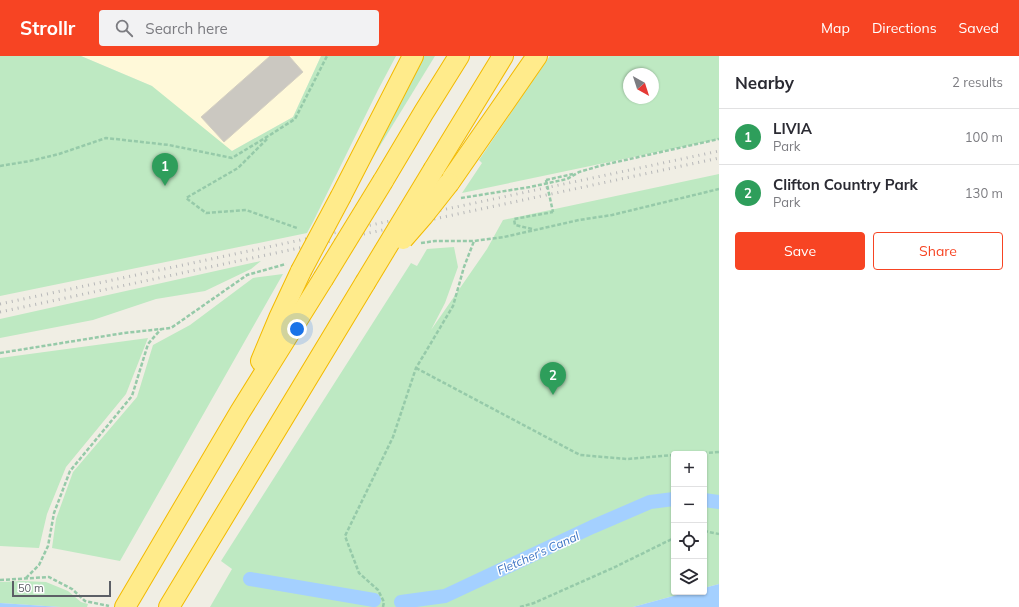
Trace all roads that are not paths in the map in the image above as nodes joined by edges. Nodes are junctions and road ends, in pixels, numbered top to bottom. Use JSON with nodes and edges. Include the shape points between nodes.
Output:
{"nodes":[{"id":1,"x":413,"y":56,"type":"edge"},
{"id":2,"x":459,"y":56,"type":"edge"},
{"id":3,"x":503,"y":56,"type":"edge"},
{"id":4,"x":537,"y":56,"type":"edge"},
{"id":5,"x":365,"y":283,"type":"junction"},
{"id":6,"x":240,"y":412,"type":"junction"},
{"id":7,"x":128,"y":600,"type":"edge"},
{"id":8,"x":171,"y":603,"type":"edge"}],
"edges":[{"from":1,"to":6,"type":"highway","bridge":true,"via":[[341,196],[294,268],[279,318]]},
{"from":2,"to":6,"type":"highway","bridge":true},
{"from":3,"to":5,"type":"highway","bridge":true},
{"from":4,"to":5,"type":"highway","bridge":true,"via":[[449,182]]},
{"from":5,"to":8,"type":"highway"},
{"from":6,"to":7,"type":"highway"}]}
